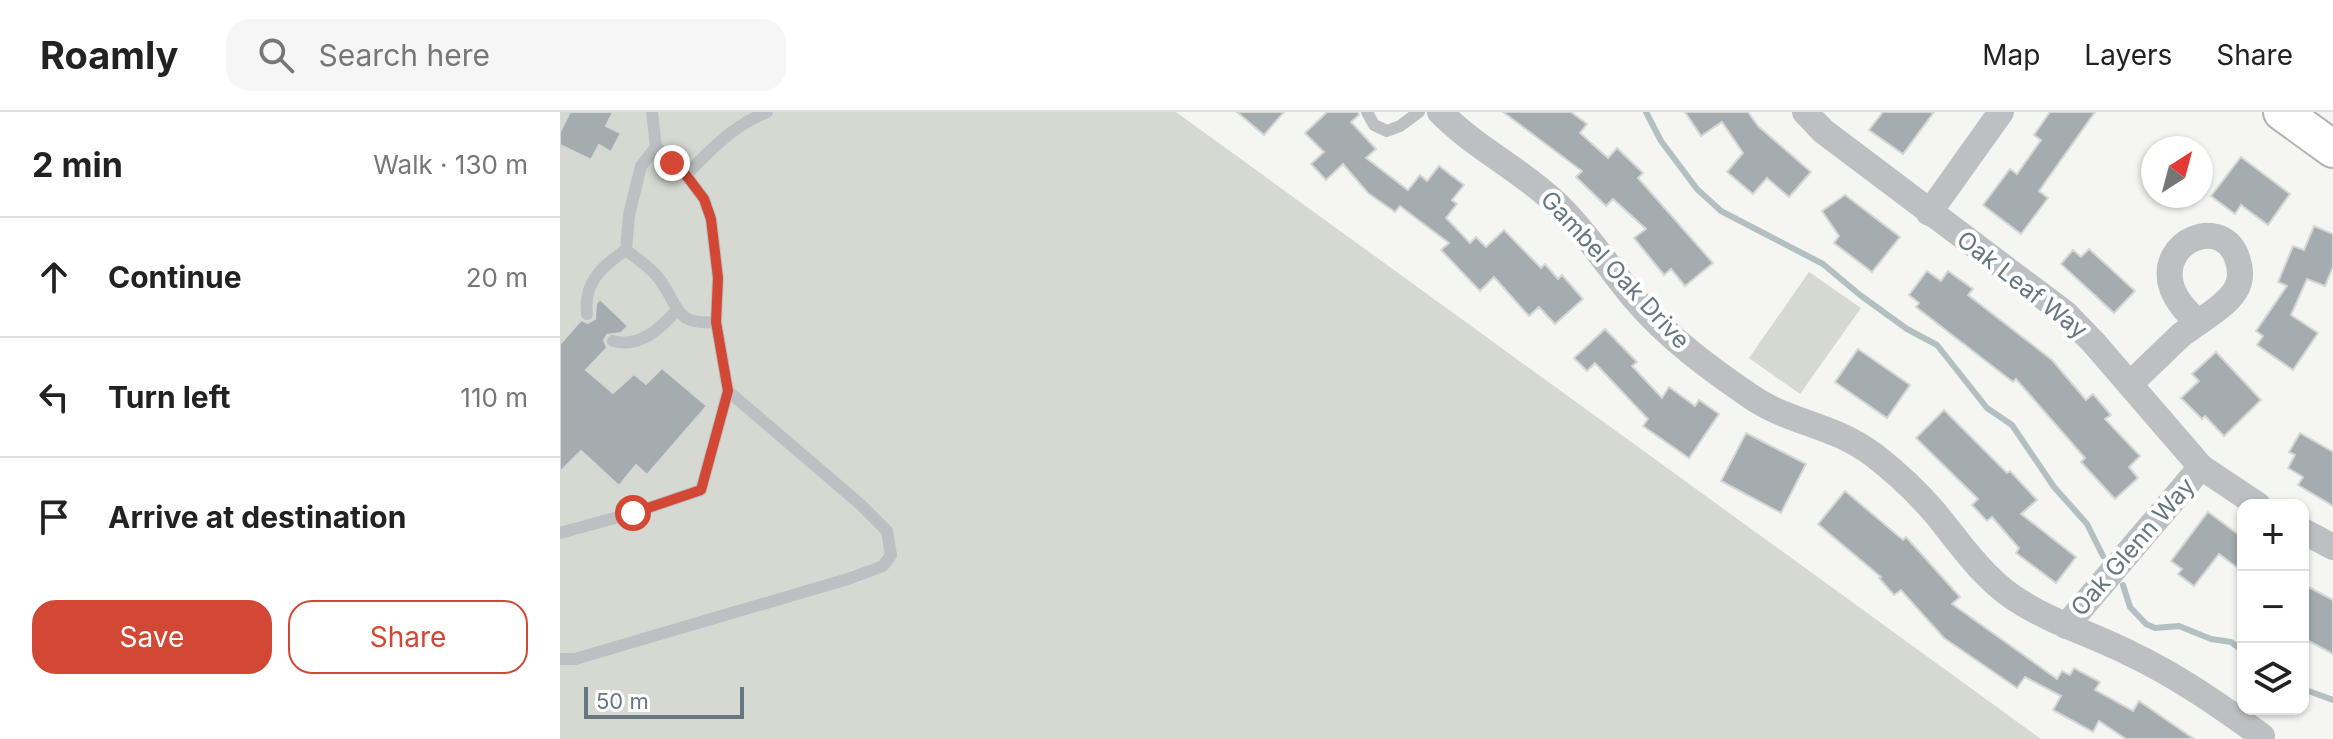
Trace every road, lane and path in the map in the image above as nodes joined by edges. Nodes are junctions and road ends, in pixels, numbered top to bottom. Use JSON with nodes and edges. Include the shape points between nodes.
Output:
{"nodes":[{"id":1,"x":652,"y":112,"type":"edge"},
{"id":2,"x":767,"y":112,"type":"edge"},
{"id":3,"x":1367,"y":112,"type":"edge"},
{"id":4,"x":1419,"y":112,"type":"edge"},
{"id":5,"x":1440,"y":112,"type":"edge"},
{"id":6,"x":1805,"y":112,"type":"edge"},
{"id":7,"x":2001,"y":112,"type":"edge"},
{"id":8,"x":2282,"y":112,"type":"edge"},
{"id":9,"x":656,"y":147,"type":"junction"},
{"id":10,"x":2333,"y":149,"type":"edge"},
{"id":11,"x":686,"y":175,"type":"junction"},
{"id":12,"x":1929,"y":213,"type":"junction"},
{"id":13,"x":626,"y":250,"type":"junction"},
{"id":14,"x":677,"y":310,"type":"junction"},
{"id":15,"x":587,"y":314,"type":"dead end"},
{"id":16,"x":716,"y":322,"type":"junction"},
{"id":17,"x":2198,"y":323,"type":"dead end"},
{"id":18,"x":613,"y":341,"type":"dead end"},
{"id":19,"x":2130,"y":384,"type":"junction"},
{"id":20,"x":728,"y":391,"type":"junction"},
{"id":21,"x":2201,"y":467,"type":"junction"},
{"id":22,"x":2249,"y":499,"type":"edge"},
{"id":23,"x":560,"y":533,"type":"edge"},
{"id":24,"x":2309,"y":534,"type":"edge"},
{"id":25,"x":2333,"y":547,"type":"edge"},
{"id":26,"x":2066,"y":626,"type":"junction"},
{"id":27,"x":560,"y":659,"type":"edge"},
{"id":28,"x":2260,"y":739,"type":"edge"}],
"edges":[{"from":1,"to":9,"type":"lane"},
{"from":2,"to":11,"type":"lane","via":[[724,135]]},
{"from":3,"to":4,"type":"lane","via":[[1374,125],[1387,131]]},
{"from":5,"to":26,"type":"street","name":"Gambel Oak Drive","via":[[1560,206],[1636,300],[1703,362],[1754,399],[1852,439],[1896,473],[1991,579]]},
{"from":6,"to":12,"type":"street","name":"Oak Leaf Way"},
{"from":7,"to":12,"type":"street"},
{"from":8,"to":10,"type":"main road"},
{"from":9,"to":11,"type":"lane"},
{"from":9,"to":13,"type":"lane","via":[[641,166]]},
{"from":11,"to":16,"type":"lane","via":[[711,219],[718,278]]},
{"from":12,"to":19,"type":"street","name":"Oak Leaf Way","via":[[2066,314]]},
{"from":13,"to":14,"type":"lane","via":[[662,281]]},
{"from":13,"to":15,"type":"lane","via":[[597,274],[585,301]]},
{"from":14,"to":16,"type":"lane","via":[[700,323]]},
{"from":14,"to":18,"type":"lane","via":[[651,335],[623,344]]},
{"from":16,"to":20,"type":"lane"},
{"from":17,"to":19,"type":"street"},
{"from":19,"to":21,"type":"street","name":"Oak Leaf Way"},
{"from":20,"to":23,"type":"lane","via":[[701,490]]},
{"from":20,"to":27,"type":"lane","via":[[887,531],[891,555],[883,566],[848,579],[575,659]]},
{"from":21,"to":22,"type":"street","name":"Oak Leaf Way"},
{"from":21,"to":26,"type":"street","name":"Oak Glenn Way"},
{"from":24,"to":25,"type":"street"},
{"from":26,"to":28,"type":"street","name":"Gambel Oak Drive","via":[[2167,672],[2216,702]]}]}
